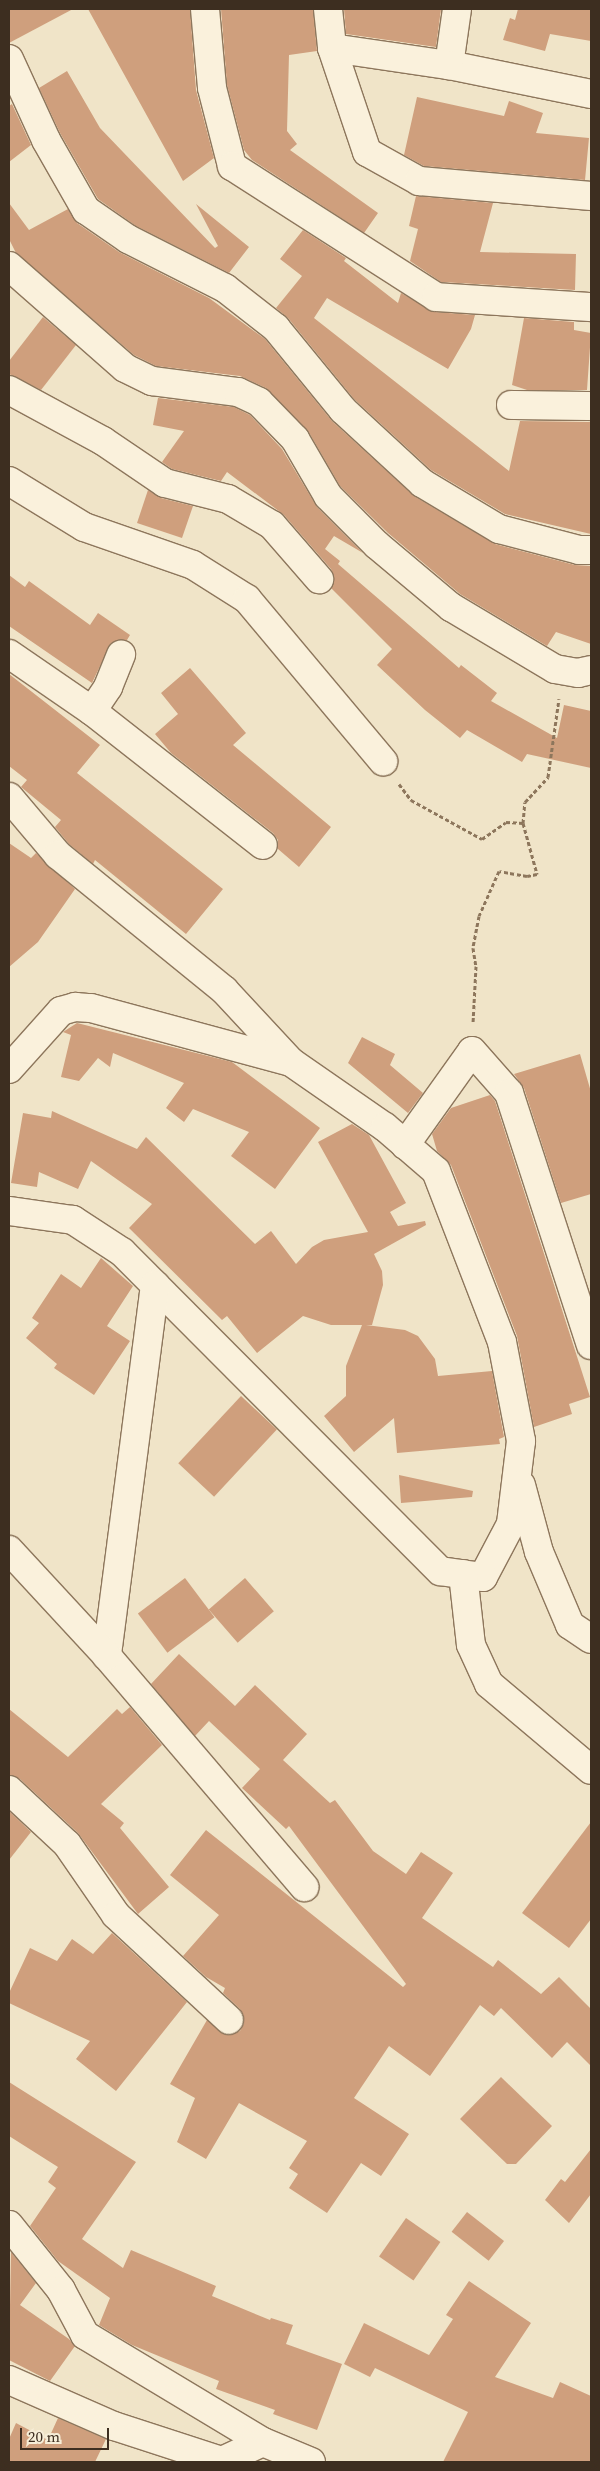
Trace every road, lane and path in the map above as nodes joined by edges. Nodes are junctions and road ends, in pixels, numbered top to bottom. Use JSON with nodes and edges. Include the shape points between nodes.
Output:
{"nodes":[{"id":1,"x":205,"y":9,"type":"edge"},
{"id":2,"x":328,"y":9,"type":"edge"},
{"id":3,"x":457,"y":9,"type":"edge"},
{"id":4,"x":332,"y":48,"type":"junction"},
{"id":5,"x":9,"y":59,"type":"edge"},
{"id":6,"x":449,"y":65,"type":"junction"},
{"id":7,"x":591,"y":94,"type":"edge"},
{"id":8,"x":591,"y":196,"type":"edge"},
{"id":9,"x":9,"y":266,"type":"edge"},
{"id":10,"x":591,"y":307,"type":"edge"},
{"id":11,"x":9,"y":390,"type":"edge"},
{"id":12,"x":510,"y":405,"type":"dead end"},
{"id":13,"x":591,"y":406,"type":"edge"},
{"id":14,"x":9,"y":481,"type":"edge"},
{"id":15,"x":591,"y":550,"type":"edge"},
{"id":16,"x":319,"y":580,"type":"dead end"},
{"id":17,"x":9,"y":654,"type":"edge"},
{"id":18,"x":121,"y":655,"type":"dead end"},
{"id":19,"x":585,"y":672,"type":"edge"},
{"id":20,"x":92,"y":711,"type":"junction"},
{"id":21,"x":383,"y":761,"type":"joint"},
{"id":22,"x":9,"y":797,"type":"edge"},
{"id":23,"x":523,"y":823,"type":"junction"},
{"id":24,"x":264,"y":845,"type":"dead end"},
{"id":25,"x":472,"y":1051,"type":"junction"},
{"id":26,"x":291,"y":1062,"type":"junction"},
{"id":27,"x":9,"y":1069,"type":"edge"},
{"id":28,"x":405,"y":1144,"type":"junction"},
{"id":29,"x":9,"y":1211,"type":"edge"},
{"id":30,"x":155,"y":1285,"type":"junction"},
{"id":31,"x":591,"y":1345,"type":"edge"},
{"id":32,"x":518,"y":1472,"type":"junction"},
{"id":33,"x":9,"y":1550,"type":"edge"},
{"id":34,"x":463,"y":1574,"type":"junction"},
{"id":35,"x":591,"y":1639,"type":"edge"},
{"id":36,"x":107,"y":1656,"type":"junction"},
{"id":37,"x":591,"y":1770,"type":"edge"},
{"id":38,"x":9,"y":1790,"type":"edge"},
{"id":39,"x":304,"y":1887,"type":"dead end"},
{"id":40,"x":229,"y":2020,"type":"dead end"},
{"id":41,"x":9,"y":2225,"type":"edge"},
{"id":42,"x":9,"y":2380,"type":"edge"},
{"id":43,"x":263,"y":2442,"type":"junction"},
{"id":44,"x":312,"y":2462,"type":"edge"}],
"edges":[{"from":1,"to":10,"type":"street","via":[[212,88],[232,166],[436,297]]},
{"from":2,"to":4,"type":"street"},
{"from":3,"to":6,"type":"street"},
{"from":4,"to":6,"type":"street"},
{"from":4,"to":8,"type":"street","via":[[367,152],[419,181]]},
{"from":5,"to":15,"type":"street","via":[[46,140],[86,210],[128,239],[225,288],[276,328],[343,410],[422,483],[499,529],[579,550]]},
{"from":6,"to":7,"type":"street"},
{"from":9,"to":19,"type":"street","via":[[125,368],[152,381],[238,392],[259,402],[295,439],[328,496],[451,607],[555,669]]},
{"from":11,"to":16,"type":"street","via":[[103,441],[165,483],[228,499],[272,525]]},
{"from":12,"to":13,"type":"street"},
{"from":14,"to":21,"type":"street","via":[[84,527],[193,564],[247,599]]},
{"from":17,"to":20,"type":"street"},
{"from":18,"to":20,"type":"street","via":[[108,687]]},
{"from":19,"to":23,"type":"path","via":[[579,682],[557,701],[548,777],[525,802]]},
{"from":20,"to":24,"type":"street"},
{"from":21,"to":23,"type":"path","via":[[411,800],[482,839],[506,822]]},
{"from":22,"to":26,"type":"street","via":[[58,854],[224,990]]},
{"from":23,"to":25,"type":"path","via":[[537,874],[526,876],[498,872],[479,916],[473,948],[476,966]]},
{"from":25,"to":28,"type":"street"},
{"from":25,"to":31,"type":"street","via":[[509,1093]]},
{"from":26,"to":27,"type":"street","via":[[91,1008],[75,1007],[61,1011]]},
{"from":26,"to":28,"type":"street"},
{"from":28,"to":32,"type":"street","via":[[436,1171],[502,1342],[521,1441]]},
{"from":29,"to":30,"type":"street","via":[[73,1220],[122,1252]]},
{"from":30,"to":34,"type":"street","via":[[440,1571]]},
{"from":30,"to":36,"type":"street"},
{"from":32,"to":34,"type":"street","via":[[512,1524],[483,1577]]},
{"from":32,"to":35,"type":"street","via":[[539,1552],[570,1625]]},
{"from":33,"to":36,"type":"street"},
{"from":34,"to":37,"type":"street","via":[[471,1645],[489,1684]]},
{"from":36,"to":39,"type":"street"},
{"from":38,"to":40,"type":"street","via":[[67,1844],[116,1915]]},
{"from":41,"to":43,"type":"street","via":[[61,2290],[85,2336]]},
{"from":42,"to":43,"type":"street","via":[[114,2426],[222,2461]]},
{"from":43,"to":44,"type":"street"}]}
